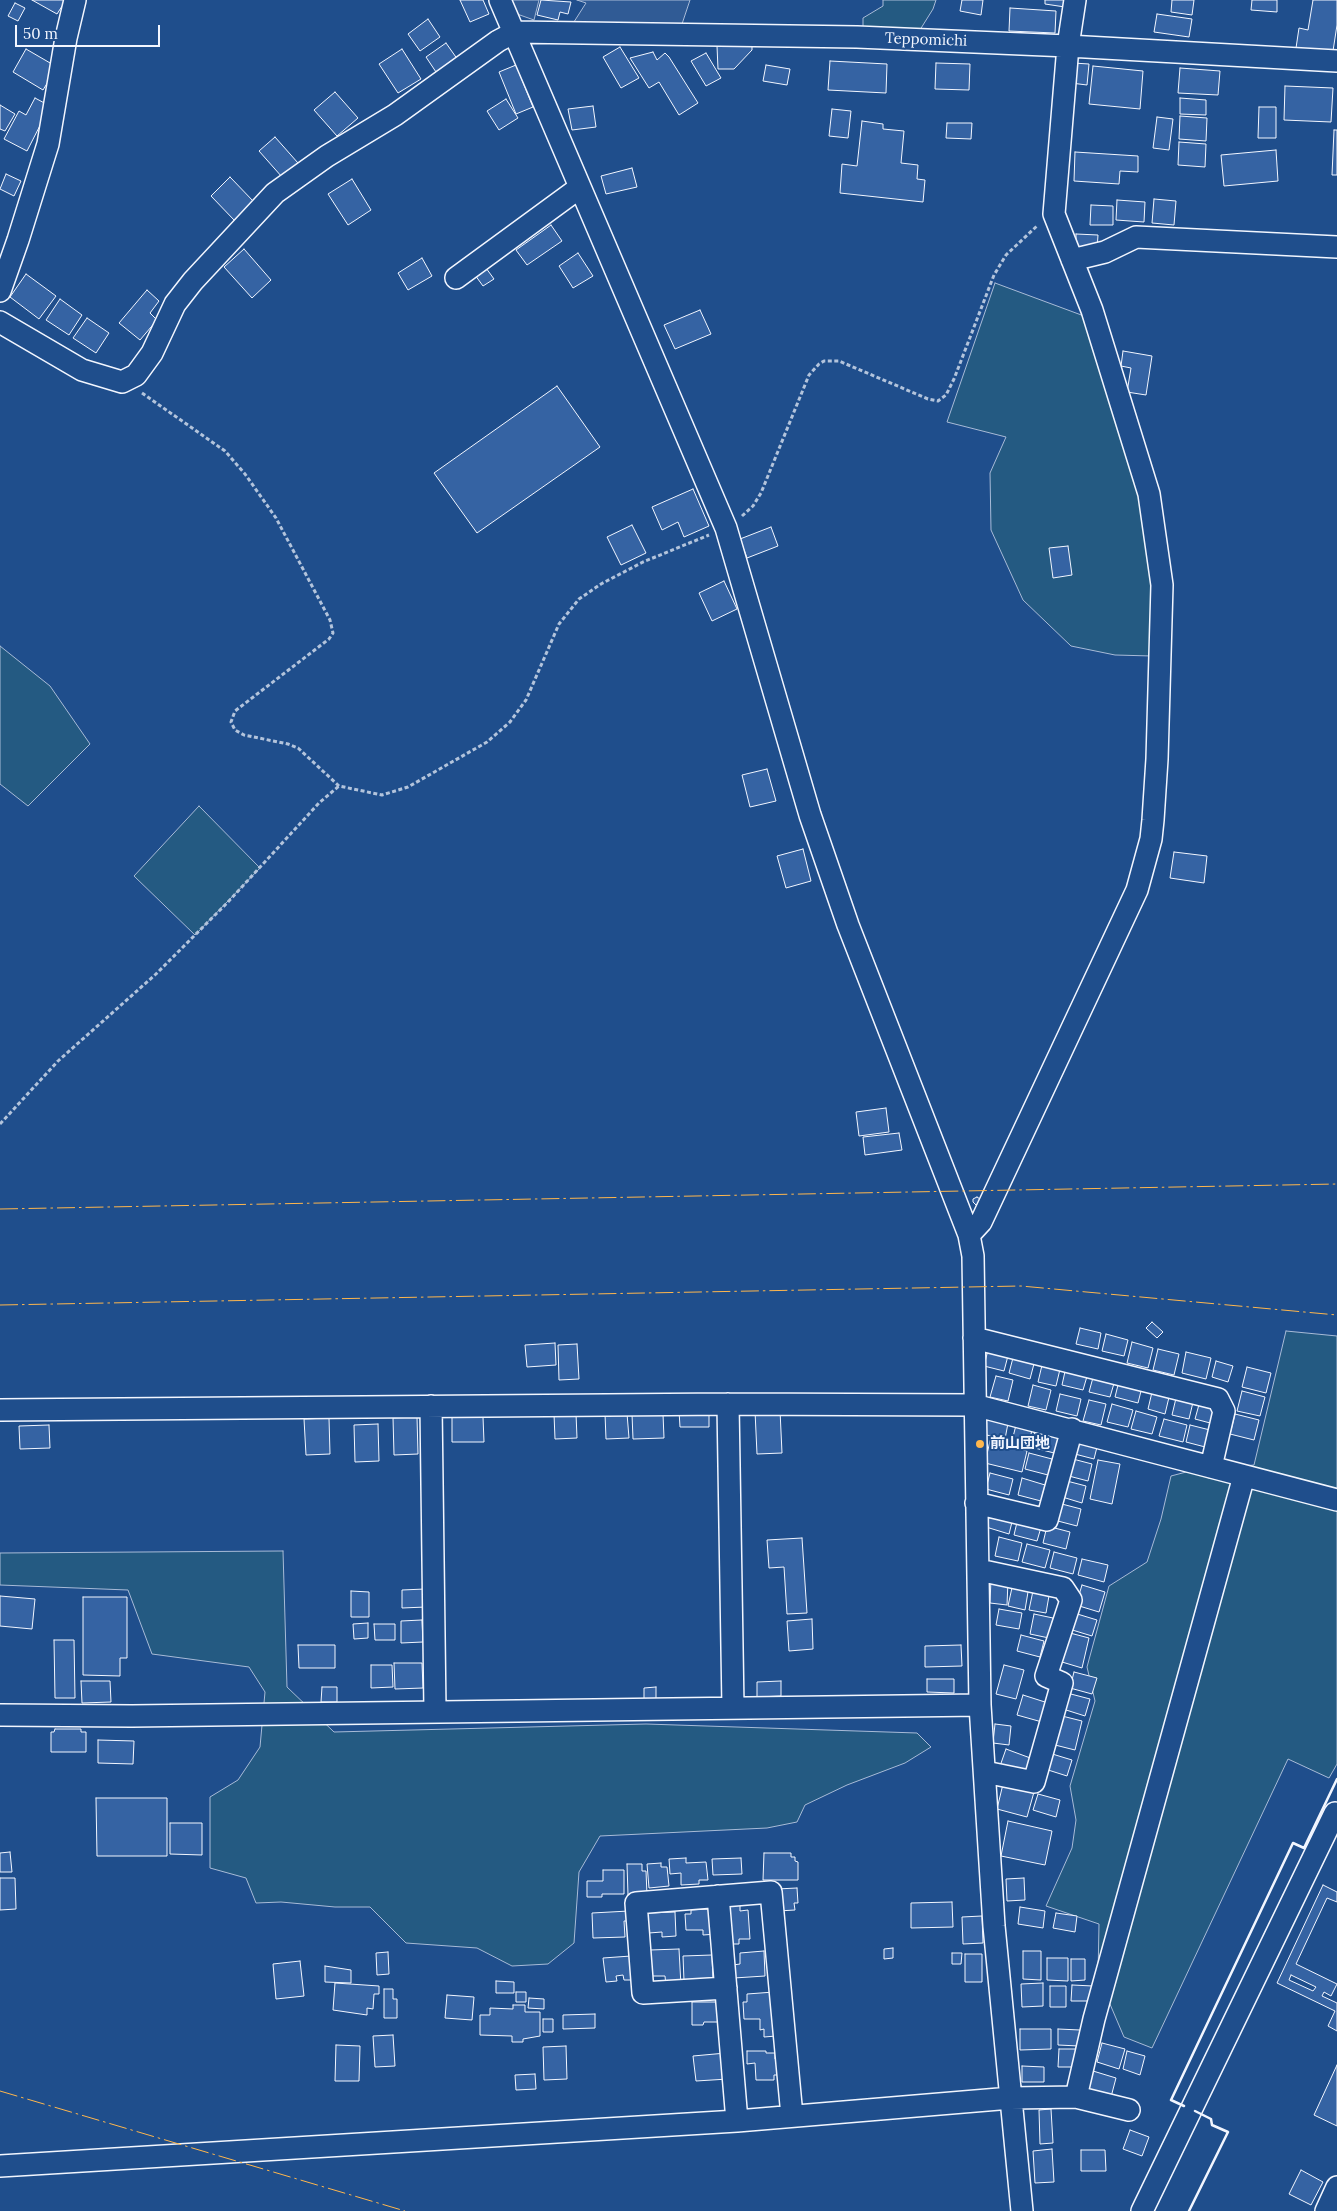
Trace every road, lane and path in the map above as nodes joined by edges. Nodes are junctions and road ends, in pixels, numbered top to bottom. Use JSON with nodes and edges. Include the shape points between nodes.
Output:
{"nodes":[{"id":1,"x":74,"y":0,"type":"edge"},
{"id":2,"x":500,"y":0,"type":"edge"},
{"id":3,"x":1075,"y":0,"type":"edge"},
{"id":4,"x":514,"y":32,"type":"junction"},
{"id":5,"x":1068,"y":46,"type":"junction"},
{"id":6,"x":1337,"y":61,"type":"edge"},
{"id":7,"x":579,"y":188,"type":"junction"},
{"id":8,"x":1054,"y":214,"type":"junction"},
{"id":9,"x":1337,"y":247,"type":"edge"},
{"id":10,"x":1072,"y":260,"type":"junction"},
{"id":11,"x":456,"y":278,"type":"dead end"},
{"id":12,"x":0,"y":291,"type":"edge"},
{"id":13,"x":0,"y":322,"type":"edge"},
{"id":14,"x":122,"y":382,"type":"junction"},
{"id":15,"x":726,"y":528,"type":"junction"},
{"id":16,"x":339,"y":786,"type":"junction"},
{"id":17,"x":0,"y":1124,"type":"edge"},
{"id":18,"x":969,"y":1235,"type":"junction"},
{"id":19,"x":974,"y":1338,"type":"junction"},
{"id":20,"x":728,"y":1404,"type":"junction"},
{"id":21,"x":974,"y":1405,"type":"junction"},
{"id":22,"x":431,"y":1406,"type":"junction"},
{"id":23,"x":0,"y":1410,"type":"edge"},
{"id":24,"x":1072,"y":1429,"type":"junction"},
{"id":25,"x":1211,"y":1467,"type":"junction"},
{"id":26,"x":1244,"y":1476,"type":"junction"},
{"id":27,"x":1337,"y":1500,"type":"edge"},
{"id":28,"x":976,"y":1503,"type":"junction"},
{"id":29,"x":979,"y":1570,"type":"junction"},
{"id":30,"x":980,"y":1705,"type":"junction"},
{"id":31,"x":734,"y":1708,"type":"junction"},
{"id":32,"x":435,"y":1711,"type":"junction"},
{"id":33,"x":0,"y":1716,"type":"edge"},
{"id":34,"x":985,"y":1772,"type":"junction"},
{"id":35,"x":1337,"y":1814,"type":"edge"},
{"id":36,"x":718,"y":1896,"type":"junction"},
{"id":37,"x":726,"y":1988,"type":"junction"},
{"id":38,"x":1076,"y":2097,"type":"junction"},
{"id":39,"x":1011,"y":2098,"type":"junction"},
{"id":40,"x":1129,"y":2110,"type":"dead end"},
{"id":41,"x":792,"y":2116,"type":"junction"},
{"id":42,"x":737,"y":2121,"type":"junction"},
{"id":43,"x":0,"y":2166,"type":"edge"},
{"id":44,"x":1337,"y":2188,"type":"edge"},
{"id":45,"x":1022,"y":2211,"type":"edge"},
{"id":46,"x":1142,"y":2211,"type":"edge"},
{"id":47,"x":1326,"y":2211,"type":"edge"}],
"edges":[{"from":1,"to":12,"type":"street","via":[[48,144]]},
{"from":2,"to":4,"type":"street"},
{"from":3,"to":5,"type":"street"},
{"from":4,"to":5,"type":"street","name":"Teppomichi","via":[[857,37]]},
{"from":4,"to":7,"type":"street"},
{"from":4,"to":14,"type":"street","via":[[275,193],[193,281],[175,304],[152,353],[136,376]]},
{"from":5,"to":6,"type":"street","name":"Teppomichi"},
{"from":5,"to":8,"type":"street"},
{"from":7,"to":11,"type":"street"},
{"from":7,"to":15,"type":"street"},
{"from":8,"to":10,"type":"street"},
{"from":8,"to":15,"type":"path","via":[[1006,255],[994,275],[946,395],[938,401],[928,399],[838,361],[819,364],[809,375],[761,493],[746,514]]},
{"from":9,"to":10,"type":"street","via":[[1136,237],[1104,252]]},
{"from":10,"to":18,"type":"street","via":[[1092,310],[1149,494],[1162,585],[1158,759],[1151,839],[1137,890],[981,1222]]},
{"from":13,"to":14,"type":"street","via":[[82,370]]},
{"from":14,"to":16,"type":"path","via":[[225,451],[276,518],[316,591],[333,633],[236,711],[231,722],[235,730],[244,735],[298,748]]},
{"from":15,"to":16,"type":"path","via":[[643,562],[579,599],[558,624],[526,700],[510,722],[486,742],[408,787],[382,795]]},
{"from":15,"to":18,"type":"street","via":[[810,815],[859,952]]},
{"from":16,"to":17,"type":"path","via":[[156,974],[58,1061]]},
{"from":18,"to":19,"type":"street","via":[[973,1256]]},
{"from":19,"to":21,"type":"street"},
{"from":19,"to":25,"type":"street","via":[[1218,1399],[1224,1411]]},
{"from":20,"to":21,"type":"street"},
{"from":20,"to":22,"type":"street"},
{"from":20,"to":31,"type":"street"},
{"from":21,"to":24,"type":"street"},
{"from":21,"to":28,"type":"street"},
{"from":22,"to":23,"type":"street"},
{"from":22,"to":32,"type":"street"},
{"from":24,"to":25,"type":"street"},
{"from":24,"to":28,"type":"street","via":[[1047,1520]]},
{"from":25,"to":26,"type":"street"},
{"from":26,"to":27,"type":"street"},
{"from":26,"to":38,"type":"street"},
{"from":28,"to":29,"type":"street"},
{"from":29,"to":30,"type":"street"},
{"from":29,"to":34,"type":"street","via":[[1063,1588],[1071,1600],[1046,1676],[1062,1683],[1034,1782]]},
{"from":30,"to":31,"type":"street"},
{"from":30,"to":34,"type":"street"},
{"from":31,"to":32,"type":"street"},
{"from":32,"to":33,"type":"street"},
{"from":34,"to":39,"type":"street","via":[[994,1926]]},
{"from":35,"to":46,"type":"street"},
{"from":36,"to":37,"type":"street"},
{"from":36,"to":37,"type":"street","via":[[636,1903],[643,1993]]},
{"from":36,"to":41,"type":"street","via":[[771,1892]]},
{"from":37,"to":42,"type":"street"},
{"from":38,"to":39,"type":"street"},
{"from":38,"to":40,"type":"street"},
{"from":39,"to":41,"type":"street"},
{"from":39,"to":45,"type":"street"},
{"from":41,"to":42,"type":"street"},
{"from":42,"to":43,"type":"street"},
{"from":44,"to":47,"type":"street"}]}
